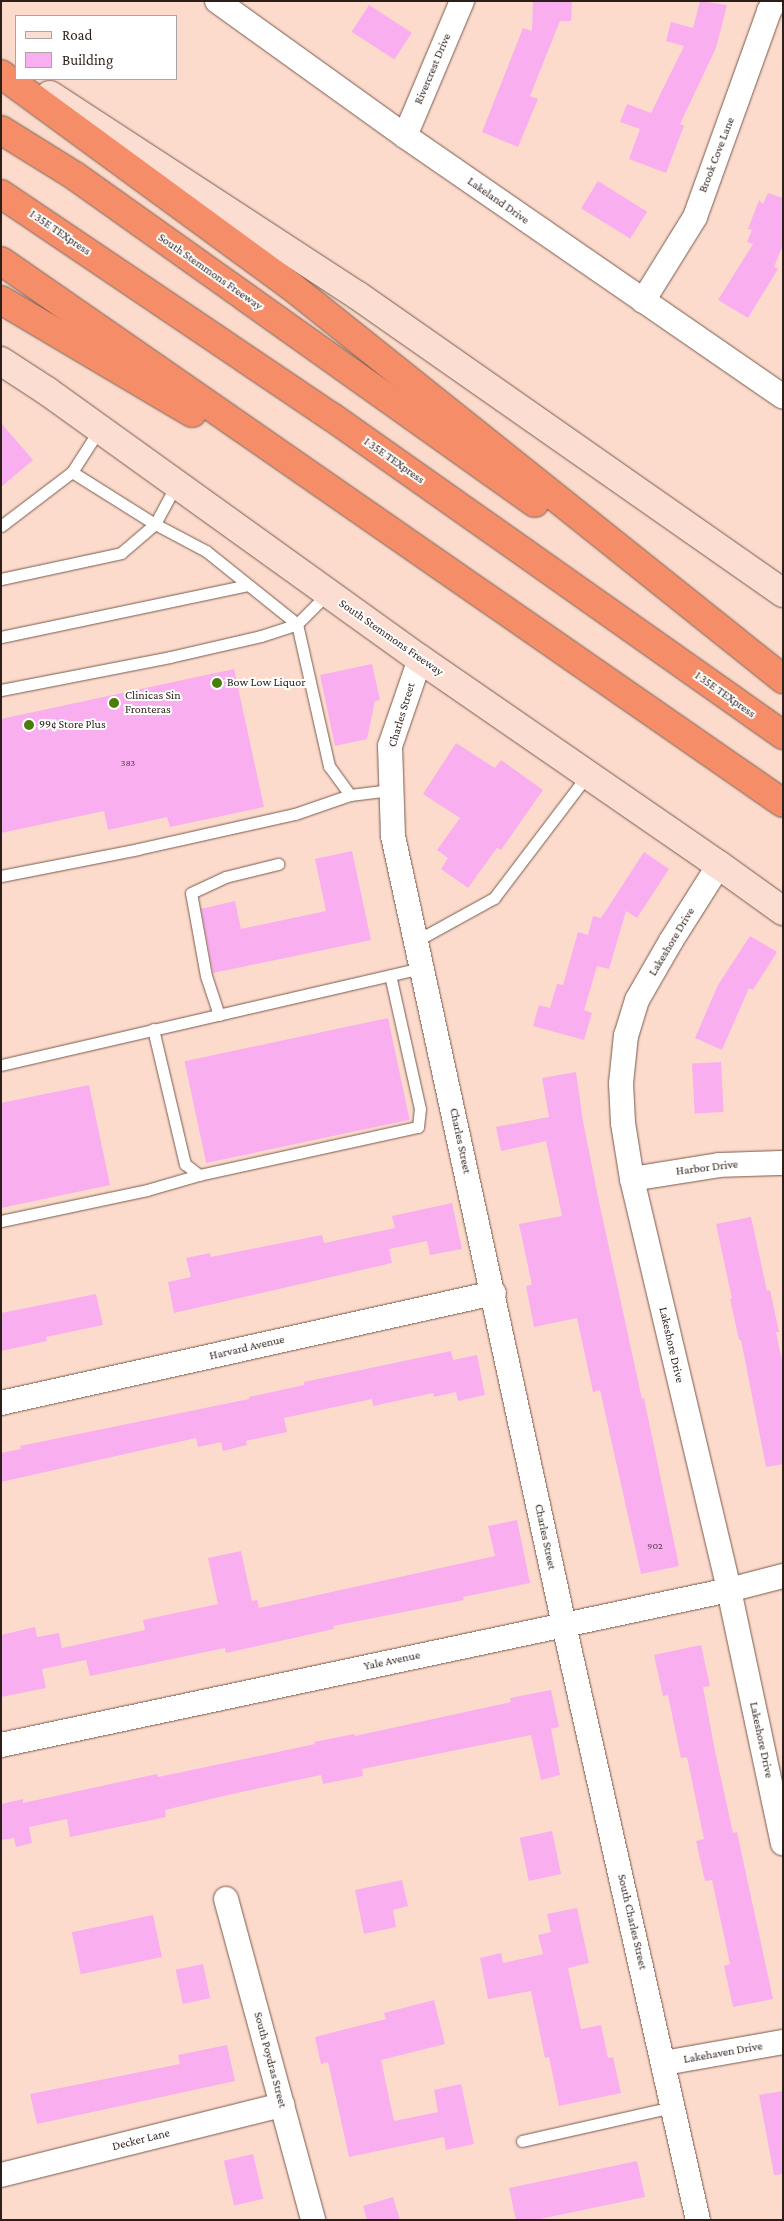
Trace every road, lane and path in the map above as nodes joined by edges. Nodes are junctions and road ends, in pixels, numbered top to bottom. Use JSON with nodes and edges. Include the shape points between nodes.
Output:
{"nodes":[{"id":1,"x":217,"y":1,"type":"edge"},
{"id":2,"x":462,"y":1,"type":"edge"},
{"id":3,"x":774,"y":1,"type":"edge"},
{"id":4,"x":1,"y":64,"type":"edge"},
{"id":5,"x":15,"y":72,"type":"edge"},
{"id":6,"x":1,"y":74,"type":"edge"},
{"id":7,"x":27,"y":80,"type":"edge"},
{"id":8,"x":1,"y":130,"type":"edge"},
{"id":9,"x":404,"y":136,"type":"junction"},
{"id":10,"x":1,"y":192,"type":"edge"},
{"id":11,"x":1,"y":261,"type":"edge"},
{"id":12,"x":1,"y":300,"type":"edge"},
{"id":13,"x":643,"y":301,"type":"junction"},
{"id":14,"x":2,"y":364,"type":"edge"},
{"id":15,"x":783,"y":397,"type":"edge"},
{"id":16,"x":99,"y":430,"type":"junction"},
{"id":17,"x":72,"y":472,"type":"junction"},
{"id":18,"x":176,"y":485,"type":"junction"},
{"id":19,"x":155,"y":524,"type":"junction"},
{"id":20,"x":1,"y":526,"type":"edge"},
{"id":21,"x":404,"y":540,"type":"junction"},
{"id":22,"x":1,"y":579,"type":"edge"},
{"id":23,"x":248,"y":585,"type":"junction"},
{"id":24,"x":328,"y":593,"type":"junction"},
{"id":25,"x":783,"y":593,"type":"edge"},
{"id":26,"x":297,"y":624,"type":"junction"},
{"id":27,"x":1,"y":637,"type":"edge"},
{"id":28,"x":420,"y":659,"type":"junction"},
{"id":29,"x":783,"y":679,"type":"edge"},
{"id":30,"x":1,"y":690,"type":"edge"},
{"id":31,"x":783,"y":735,"type":"edge"},
{"id":32,"x":588,"y":774,"type":"junction"},
{"id":33,"x":391,"y":790,"type":"junction"},
{"id":34,"x":350,"y":795,"type":"junction"},
{"id":35,"x":783,"y":803,"type":"edge"},
{"id":36,"x":278,"y":864,"type":"dead end"},
{"id":37,"x":719,"y":865,"type":"junction"},
{"id":38,"x":1,"y":876,"type":"edge"},
{"id":39,"x":783,"y":911,"type":"edge"},
{"id":40,"x":416,"y":941,"type":"junction"},
{"id":41,"x":422,"y":968,"type":"junction"},
{"id":42,"x":390,"y":975,"type":"junction"},
{"id":43,"x":220,"y":1015,"type":"junction"},
{"id":44,"x":153,"y":1030,"type":"junction"},
{"id":45,"x":1,"y":1065,"type":"edge"},
{"id":46,"x":783,"y":1163,"type":"edge"},
{"id":47,"x":199,"y":1175,"type":"junction"},
{"id":48,"x":632,"y":1179,"type":"junction"},
{"id":49,"x":1,"y":1220,"type":"edge"},
{"id":50,"x":494,"y":1293,"type":"junction"},
{"id":51,"x":1,"y":1402,"type":"edge"},
{"id":52,"x":783,"y":1576,"type":"edge"},
{"id":53,"x":729,"y":1590,"type":"junction"},
{"id":54,"x":564,"y":1625,"type":"junction"},
{"id":55,"x":1,"y":1746,"type":"edge"},
{"id":56,"x":783,"y":1843,"type":"edge"},
{"id":57,"x":226,"y":1899,"type":"dead end"},
{"id":58,"x":783,"y":2042,"type":"edge"},
{"id":59,"x":664,"y":2064,"type":"junction"},
{"id":60,"x":282,"y":2105,"type":"junction"},
{"id":61,"x":673,"y":2107,"type":"junction"},
{"id":62,"x":522,"y":2141,"type":"dead end"},
{"id":63,"x":1,"y":2174,"type":"edge"},
{"id":64,"x":313,"y":2220,"type":"edge"},
{"id":65,"x":698,"y":2220,"type":"edge"}],
"edges":[{"from":1,"to":9,"type":"street","name":"Lakeland Drive"},
{"from":2,"to":9,"type":"street","name":"Rivercrest Drive"},
{"from":3,"to":13,"type":"street","name":"Brook Cove Lane","via":[[695,216]]},
{"from":4,"to":5,"type":"main road"},
{"from":6,"to":29,"type":"highway","via":[[291,286]]},
{"from":7,"to":25,"type":"main road","via":[[357,295]]},
{"from":8,"to":29,"type":"highway","name":"South Stemmons Freeway","via":[[75,176]]},
{"from":9,"to":13,"type":"street","name":"Lakeland Drive"},
{"from":10,"to":31,"type":"highway","name":"I 35E TEXpress","via":[[332,418]]},
{"from":11,"to":21,"type":"highway"},
{"from":12,"to":21,"type":"highway"},
{"from":13,"to":15,"type":"street","name":"Lakeland Drive"},
{"from":14,"to":16,"type":"main road","name":"South Stemmons Freeway"},
{"from":16,"to":17,"type":"lane"},
{"from":16,"to":18,"type":"main road","name":"South Stemmons Freeway"},
{"from":17,"to":19,"type":"lane"},
{"from":17,"to":20,"type":"lane"},
{"from":18,"to":19,"type":"lane"},
{"from":18,"to":24,"type":"main road","name":"South Stemmons Freeway"},
{"from":19,"to":22,"type":"lane","via":[[121,553]]},
{"from":19,"to":23,"type":"lane","via":[[206,551]]},
{"from":21,"to":35,"type":"highway"},
{"from":23,"to":26,"type":"lane"},
{"from":23,"to":27,"type":"lane"},
{"from":24,"to":26,"type":"lane"},
{"from":24,"to":28,"type":"main road","name":"South Stemmons Freeway"},
{"from":26,"to":30,"type":"lane","via":[[261,636]]},
{"from":26,"to":34,"type":"lane","via":[[329,766]]},
{"from":28,"to":32,"type":"main road","name":"South Stemmons Freeway"},
{"from":28,"to":33,"type":"street","name":"Charles Street","via":[[390,746]]},
{"from":32,"to":37,"type":"main road","name":"South Stemmons Freeway"},
{"from":32,"to":40,"type":"lane","via":[[494,898]]},
{"from":33,"to":34,"type":"lane"},
{"from":33,"to":40,"type":"street","name":"Charles Street","via":[[393,836]]},
{"from":34,"to":38,"type":"lane","via":[[294,814]]},
{"from":36,"to":43,"type":"lane","via":[[225,877],[191,893],[206,976]]},
{"from":37,"to":39,"type":"main road","name":"South Stemmons Freeway"},
{"from":37,"to":48,"type":"street","name":"Lakeshore Drive","via":[[637,1000],[626,1035],[621,1083]]},
{"from":40,"to":41,"type":"street","name":"Charles Street"},
{"from":41,"to":42,"type":"lane"},
{"from":41,"to":50,"type":"street","name":"Charles Street"},
{"from":42,"to":43,"type":"lane"},
{"from":42,"to":47,"type":"lane","via":[[420,1108],[418,1127]]},
{"from":43,"to":44,"type":"lane"},
{"from":44,"to":45,"type":"lane"},
{"from":44,"to":47,"type":"lane","via":[[185,1164]]},
{"from":46,"to":48,"type":"street","name":"Harbor Drive","via":[[718,1165]]},
{"from":47,"to":49,"type":"lane","via":[[147,1190]]},
{"from":48,"to":53,"type":"street","name":"Lakeshore Drive"},
{"from":50,"to":51,"type":"street","name":"Harvard Avenue"},
{"from":50,"to":54,"type":"street","name":"Charles Street"},
{"from":52,"to":53,"type":"street","name":"Yale Avenue"},
{"from":53,"to":54,"type":"street","name":"Yale Avenue"},
{"from":53,"to":56,"type":"street","name":"Lakeshore Drive"},
{"from":54,"to":55,"type":"street","name":"Yale Avenue"},
{"from":54,"to":59,"type":"street","name":"South Charles Street"},
{"from":57,"to":60,"type":"street","name":"South Poydras Street"},
{"from":58,"to":59,"type":"street","name":"Lakehaven Drive"},
{"from":59,"to":61,"type":"street","name":"South Charles Street"},
{"from":60,"to":63,"type":"street","name":"Decker Lane"},
{"from":60,"to":64,"type":"street","name":"South Poydras Street"},
{"from":61,"to":62,"type":"lane"},
{"from":61,"to":65,"type":"street","name":"South Charles Street"}]}
